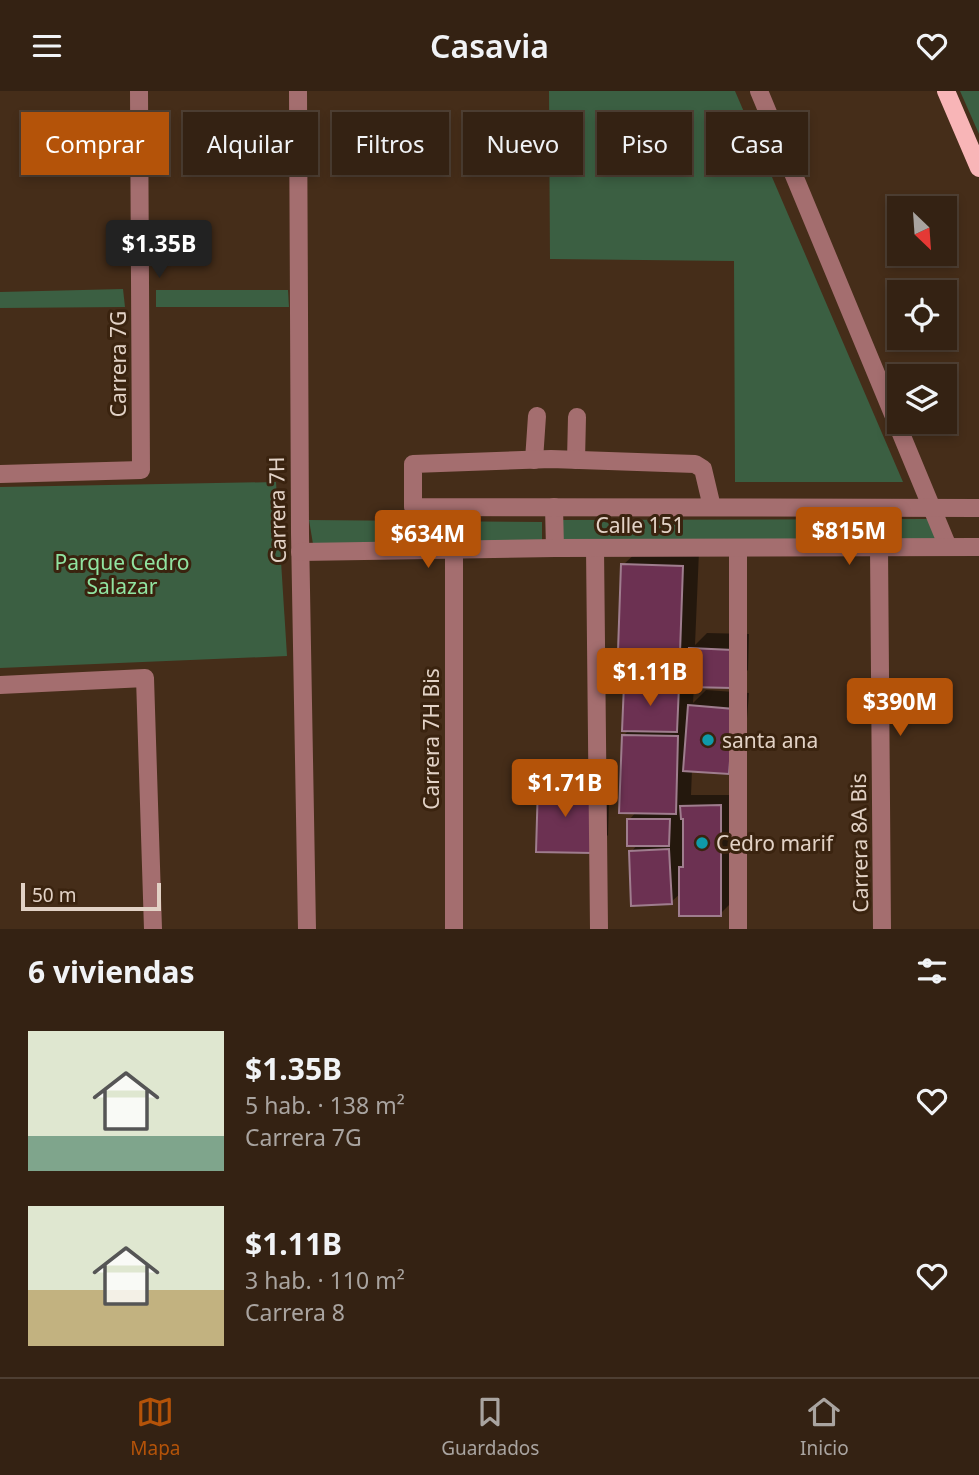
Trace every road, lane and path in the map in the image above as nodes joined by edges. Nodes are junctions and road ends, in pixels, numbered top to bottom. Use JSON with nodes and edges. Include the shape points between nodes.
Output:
{"nodes":[{"id":1,"x":139,"y":91,"type":"edge"},
{"id":2,"x":298,"y":91,"type":"edge"},
{"id":3,"x":759,"y":91,"type":"edge"},
{"id":4,"x":946,"y":91,"type":"edge"},
{"id":5,"x":979,"y":167,"type":"edge"},
{"id":6,"x":537,"y":416,"type":"dead end"},
{"id":7,"x":577,"y":417,"type":"dead end"},
{"id":8,"x":534,"y":460,"type":"junction"},
{"id":9,"x":576,"y":460,"type":"junction"},
{"id":10,"x":0,"y":474,"type":"edge"},
{"id":11,"x":554,"y":507,"type":"junction"},
{"id":12,"x":712,"y":507,"type":"junction"},
{"id":13,"x":933,"y":507,"type":"junction"},
{"id":14,"x":979,"y":507,"type":"edge"},
{"id":15,"x":879,"y":547,"type":"junction"},
{"id":16,"x":948,"y":547,"type":"junction"},
{"id":17,"x":979,"y":547,"type":"edge"},
{"id":18,"x":555,"y":548,"type":"junction"},
{"id":19,"x":595,"y":548,"type":"junction"},
{"id":20,"x":738,"y":548,"type":"junction"},
{"id":21,"x":454,"y":550,"type":"junction"},
{"id":22,"x":300,"y":552,"type":"junction"},
{"id":23,"x":0,"y":685,"type":"edge"},
{"id":24,"x":153,"y":929,"type":"edge"},
{"id":25,"x":307,"y":929,"type":"edge"},
{"id":26,"x":454,"y":929,"type":"edge"},
{"id":27,"x":599,"y":929,"type":"edge"},
{"id":28,"x":738,"y":929,"type":"edge"},
{"id":29,"x":882,"y":929,"type":"edge"}],
"edges":[{"from":1,"to":10,"type":"street","name":"Carrera 7G","via":[[141,470]]},
{"from":2,"to":22,"type":"street","name":"Carrera 7H"},
{"from":3,"to":13,"type":"street"},
{"from":4,"to":5,"type":"main road"},
{"from":6,"to":8,"type":"street"},
{"from":7,"to":9,"type":"street"},
{"from":8,"to":9,"type":"street"},
{"from":8,"to":11,"type":"street","name":"Calle 151","via":[[413,464],[413,507]]},
{"from":9,"to":12,"type":"street","via":[[695,464],[703,469]]},
{"from":11,"to":12,"type":"street","name":"Calle 151"},
{"from":11,"to":18,"type":"street"},
{"from":12,"to":13,"type":"street","name":"Calle 151"},
{"from":13,"to":14,"type":"street","name":"Calle 151"},
{"from":13,"to":16,"type":"street"},
{"from":15,"to":16,"type":"street","name":"Calle 151"},
{"from":15,"to":20,"type":"street","name":"Calle 151"},
{"from":15,"to":29,"type":"street","name":"Carrera 8A Bis"},
{"from":16,"to":17,"type":"street","name":"Calle 151"},
{"from":18,"to":19,"type":"street","name":"Calle 151"},
{"from":18,"to":21,"type":"street","name":"Calle 151"},
{"from":19,"to":20,"type":"street","name":"Calle 151"},
{"from":19,"to":27,"type":"street"},
{"from":20,"to":28,"type":"street"},
{"from":21,"to":22,"type":"street","name":"Calle 151"},
{"from":21,"to":26,"type":"street","name":"Carrera 7H Bis"},
{"from":22,"to":25,"type":"street","name":"Carrera 7H"},
{"from":23,"to":24,"type":"street","via":[[145,678]]}]}
